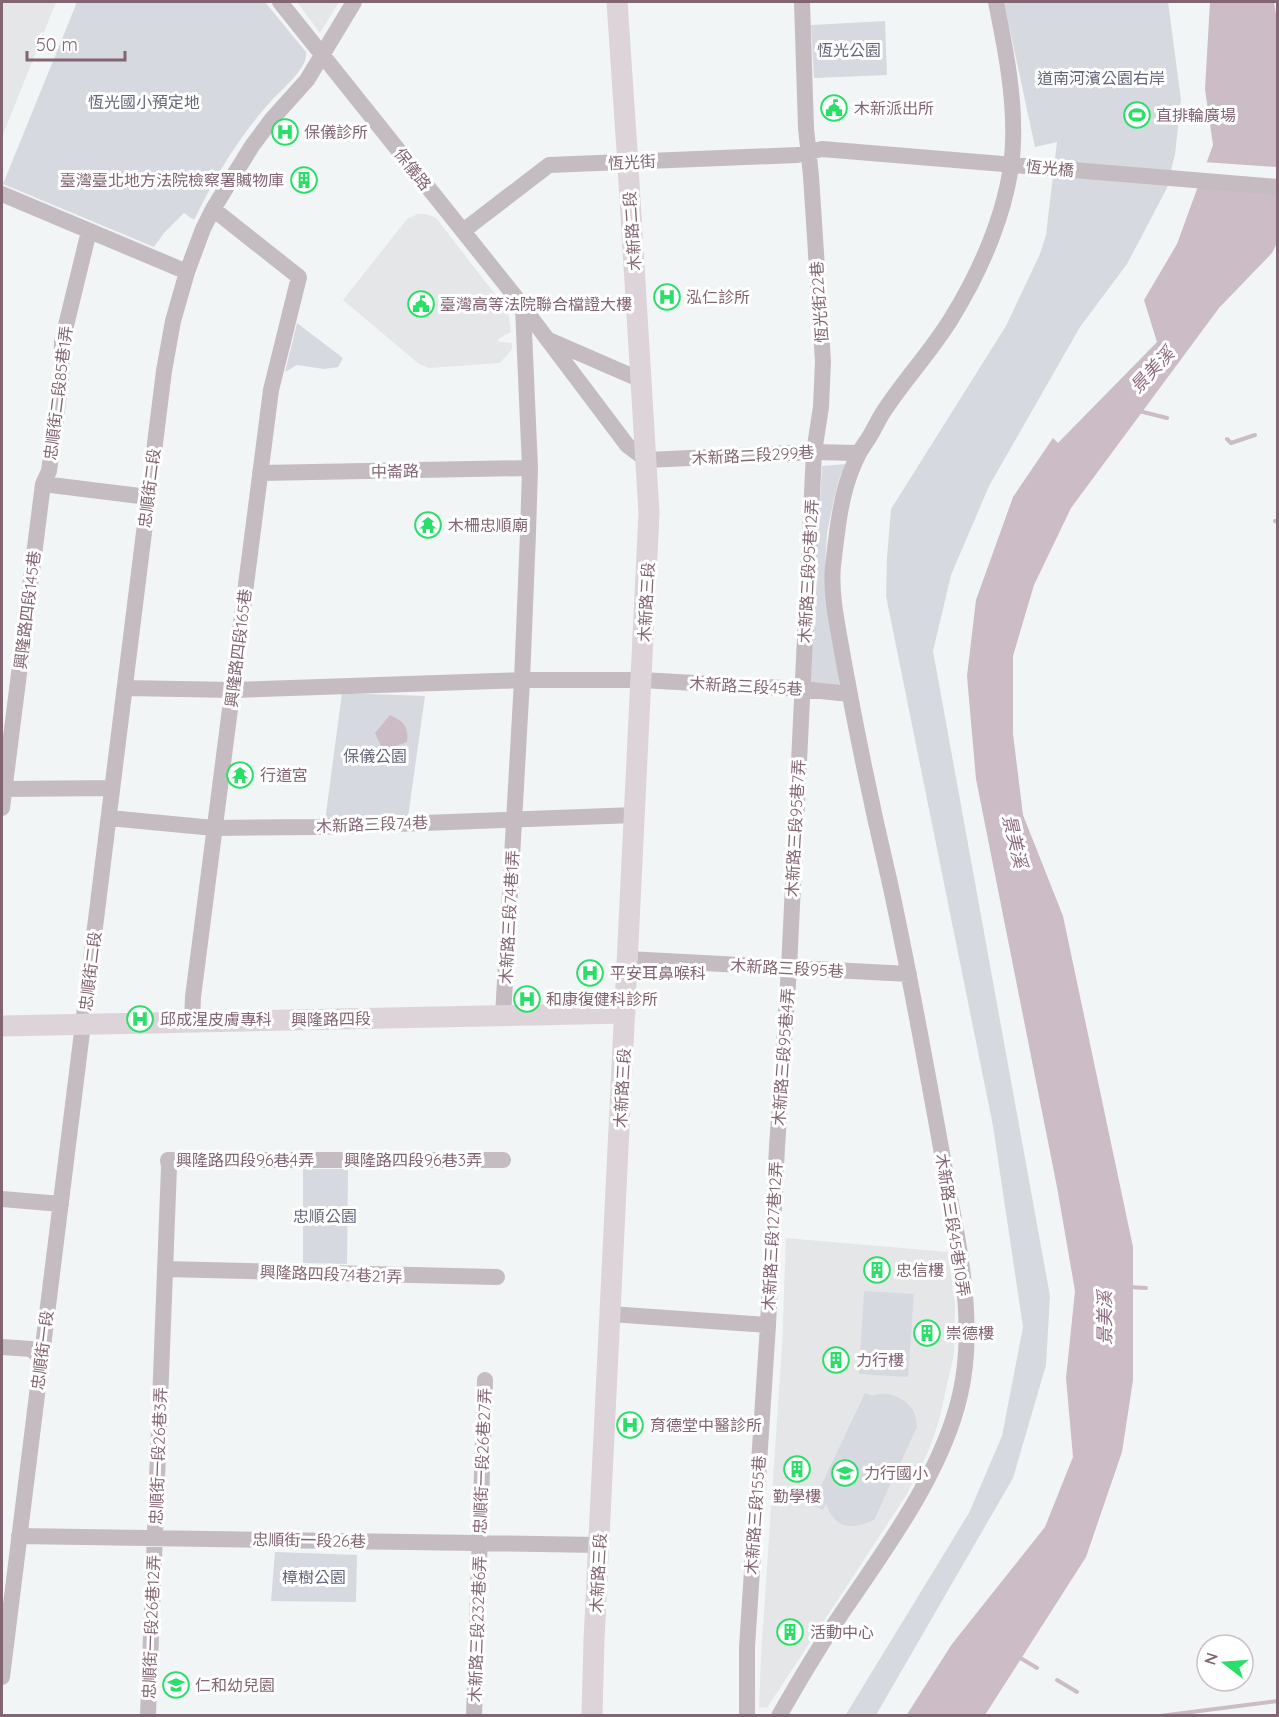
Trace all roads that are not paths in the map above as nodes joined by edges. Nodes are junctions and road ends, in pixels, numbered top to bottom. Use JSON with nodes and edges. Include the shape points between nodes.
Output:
{"nodes":[{"id":1,"x":279,"y":2,"type":"edge"},
{"id":2,"x":354,"y":2,"type":"edge"},
{"id":3,"x":616,"y":2,"type":"edge"},
{"id":4,"x":802,"y":2,"type":"edge"},
{"id":5,"x":996,"y":2,"type":"edge"},
{"id":6,"x":322,"y":55,"type":"junction"},
{"id":7,"x":815,"y":151,"type":"junction"},
{"id":8,"x":627,"y":162,"type":"junction"},
{"id":9,"x":1278,"y":187,"type":"edge"},
{"id":10,"x":2,"y":194,"type":"edge"},
{"id":11,"x":213,"y":209,"type":"junction"},
{"id":12,"x":89,"y":231,"type":"junction"},
{"id":13,"x":463,"y":231,"type":"junction"},
{"id":14,"x":187,"y":272,"type":"junction"},
{"id":15,"x":523,"y":308,"type":"junction"},
{"id":16,"x":545,"y":338,"type":"junction"},
{"id":17,"x":641,"y":380,"type":"junction"},
{"id":18,"x":814,"y":452,"type":"junction"},
{"id":19,"x":859,"y":453,"type":"junction"},
{"id":20,"x":647,"y":460,"type":"junction"},
{"id":21,"x":530,"y":468,"type":"junction"},
{"id":22,"x":260,"y":473,"type":"junction"},
{"id":23,"x":42,"y":484,"type":"junction"},
{"id":24,"x":148,"y":497,"type":"junction"},
{"id":25,"x":522,"y":680,"type":"junction"},
{"id":26,"x":642,"y":680,"type":"junction"},
{"id":27,"x":125,"y":688,"type":"junction"},
{"id":28,"x":801,"y":689,"type":"junction"},
{"id":29,"x":233,"y":690,"type":"junction"},
{"id":30,"x":850,"y":694,"type":"junction"},
{"id":31,"x":112,"y":788,"type":"junction"},
{"id":32,"x":3,"y":789,"type":"edge"},
{"id":33,"x":2,"y":808,"type":"edge"},
{"id":34,"x":635,"y":815,"type":"junction"},
{"id":35,"x":109,"y":818,"type":"junction"},
{"id":36,"x":514,"y":819,"type":"junction"},
{"id":37,"x":214,"y":828,"type":"junction"},
{"id":38,"x":628,"y":959,"type":"junction"},
{"id":39,"x":789,"y":968,"type":"junction"},
{"id":40,"x":909,"y":974,"type":"junction"},
{"id":41,"x":503,"y":1016,"type":"junction"},
{"id":42,"x":625,"y":1020,"type":"junction"},
{"id":43,"x":192,"y":1022,"type":"junction"},
{"id":44,"x":2,"y":1026,"type":"edge"},
{"id":45,"x":82,"y":1031,"type":"junction"},
{"id":46,"x":2,"y":1040,"type":"edge"},
{"id":47,"x":777,"y":1147,"type":"joint"},
{"id":48,"x":168,"y":1160,"type":"joint"},
{"id":49,"x":322,"y":1160,"type":"joint"},
{"id":50,"x":503,"y":1160,"type":"dead end"},
{"id":51,"x":2,"y":1198,"type":"edge"},
{"id":52,"x":60,"y":1204,"type":"junction"},
{"id":53,"x":165,"y":1269,"type":"junction"},
{"id":54,"x":497,"y":1277,"type":"dead end"},
{"id":55,"x":610,"y":1314,"type":"junction"},
{"id":56,"x":768,"y":1325,"type":"junction"},
{"id":57,"x":2,"y":1347,"type":"edge"},
{"id":58,"x":41,"y":1358,"type":"junction"},
{"id":59,"x":484,"y":1380,"type":"dead end"},
{"id":60,"x":19,"y":1536,"type":"junction"},
{"id":61,"x":155,"y":1538,"type":"junction"},
{"id":62,"x":479,"y":1543,"type":"junction"},
{"id":63,"x":599,"y":1545,"type":"junction"},
{"id":64,"x":5,"y":1625,"type":"edge"},
{"id":65,"x":2,"y":1677,"type":"edge"},
{"id":66,"x":148,"y":1715,"type":"edge"},
{"id":67,"x":474,"y":1716,"type":"edge"},
{"id":68,"x":592,"y":1716,"type":"edge"},
{"id":69,"x":747,"y":1716,"type":"edge"},
{"id":70,"x":778,"y":1716,"type":"edge"}],
"edges":[{"from":1,"to":6,"type":"street","name":"保儀路"},
{"from":2,"to":6,"type":"street","name":"忠順街二段"},
{"from":3,"to":8,"type":"main road","name":"木新路二段"},
{"from":4,"to":7,"type":"street","name":"恆光街22巷","via":[[806,128]]},
{"from":5,"to":19,"type":"street","name":"木新路三段45巷10弄","via":[[1012,114],[1009,180],[989,243],[969,288],[949,322],[884,410]]},
{"from":6,"to":11,"type":"street","name":"忠順街二段","via":[[307,80],[252,146]]},
{"from":6,"to":13,"type":"street","name":"保儀路"},
{"from":7,"to":8,"type":"street","name":"恆光街"},
{"from":7,"to":9,"type":"street","name":"恆光橋"},
{"from":7,"to":18,"type":"street","name":"恆光街22巷","via":[[823,361]]},
{"from":8,"to":13,"type":"street","name":"恆光街","via":[[549,165]]},
{"from":8,"to":17,"type":"main road","name":"木新路二段"},
{"from":10,"to":12,"type":"street"},
{"from":11,"to":14,"type":"street","name":"忠順街二段"},
{"from":11,"to":22,"type":"street","name":"興隆路四段165巷","via":[[299,277],[271,390]]},
{"from":12,"to":14,"type":"street"},
{"from":12,"to":23,"type":"street","name":"忠順街二段85巷1弄","via":[[62,342],[49,471]]},
{"from":13,"to":15,"type":"street","name":"保儀路"},
{"from":14,"to":24,"type":"street","name":"忠順街二段","via":[[164,371]]},
{"from":15,"to":16,"type":"street","name":"保儀路"},
{"from":15,"to":21,"type":"street","name":"木新路三段74巷1弄"},
{"from":16,"to":17,"type":"street"},
{"from":16,"to":20,"type":"street","name":"保儀路","via":[[627,445]]},
{"from":17,"to":20,"type":"main road","name":"木新路二段"},
{"from":18,"to":19,"type":"street","name":"木新路二段299巷"},
{"from":18,"to":20,"type":"street","name":"木新路二段299巷"},
{"from":18,"to":28,"type":"street","name":"木新路三段95巷12弄"},
{"from":19,"to":30,"type":"street","name":"木新路三段45巷10弄","via":[[844,493],[832,570]]},
{"from":20,"to":26,"type":"main road","name":"木新路三段"},
{"from":21,"to":22,"type":"street","name":"中崙路"},
{"from":21,"to":25,"type":"street","name":"木新路三段74巷1弄"},
{"from":22,"to":29,"type":"street","name":"興隆路四段165巷"},
{"from":23,"to":24,"type":"street"},
{"from":23,"to":32,"type":"street","name":"興隆路四段145巷"},
{"from":24,"to":27,"type":"street","name":"忠順街二段"},
{"from":25,"to":26,"type":"street","name":"木新路三段45巷"},
{"from":25,"to":29,"type":"street","name":"木新路三段45巷"},
{"from":25,"to":36,"type":"street","name":"木新路三段74巷1弄"},
{"from":26,"to":28,"type":"street","name":"木新路三段45巷"},
{"from":26,"to":34,"type":"main road","name":"木新路三段"},
{"from":27,"to":29,"type":"street","name":"木新路三段45巷"},
{"from":27,"to":31,"type":"street","name":"忠順街二段"},
{"from":28,"to":30,"type":"street","name":"木新路三段45巷"},
{"from":28,"to":39,"type":"street","name":"木新路三段95巷7弄"},
{"from":29,"to":37,"type":"street","name":"興隆路四段165巷"},
{"from":30,"to":40,"type":"street","name":"木新路三段45巷10弄"},
{"from":31,"to":32,"type":"street"},
{"from":31,"to":35,"type":"street","name":"忠順街二段"},
{"from":32,"to":33,"type":"street","name":"興隆路四段145巷"},
{"from":34,"to":36,"type":"street","name":"木新路三段74巷"},
{"from":34,"to":38,"type":"main road","name":"木新路三段"},
{"from":35,"to":37,"type":"street","name":"木新路三段74巷"},
{"from":35,"to":45,"type":"street","name":"忠順街二段"},
{"from":36,"to":37,"type":"street","name":"木新路三段74巷"},
{"from":36,"to":41,"type":"street","name":"木新路三段74巷1弄"},
{"from":37,"to":43,"type":"street","name":"興隆路四段165巷"},
{"from":38,"to":39,"type":"street","name":"木新路三段95巷"},
{"from":38,"to":42,"type":"main road","name":"木新路三段"},
{"from":39,"to":40,"type":"street","name":"木新路三段95巷"},
{"from":39,"to":47,"type":"street","name":"木新路三段95巷4弄"},
{"from":40,"to":70,"type":"street","name":"木新路三段45巷10弄","via":[[963,1272],[967,1353],[961,1394],[931,1474]]},
{"from":41,"to":42,"type":"main road","name":"興隆路四段"},
{"from":41,"to":43,"type":"main road","name":"興隆路四段"},
{"from":42,"to":45,"type":"main road","name":"興隆路四段"},
{"from":42,"to":55,"type":"main road","name":"木新路三段"},
{"from":43,"to":45,"type":"main road","name":"興隆路四段"},
{"from":44,"to":45,"type":"main road","name":"興隆路四段"},
{"from":45,"to":46,"type":"main road","name":"興隆路四段"},
{"from":45,"to":52,"type":"street","name":"忠順街一段"},
{"from":47,"to":56,"type":"street","name":"木新路三段127巷12弄"},
{"from":48,"to":49,"type":"street","name":"興隆路四段96巷4弄"},
{"from":48,"to":53,"type":"street","name":"忠順街一段26巷3弄"},
{"from":49,"to":50,"type":"street","name":"興隆路四段96巷3弄"},
{"from":51,"to":52,"type":"street"},
{"from":52,"to":58,"type":"street","name":"忠順街一段"},
{"from":53,"to":54,"type":"street","name":"興隆路四段74巷21弄"},
{"from":53,"to":61,"type":"street","name":"忠順街一段26巷3弄"},
{"from":55,"to":56,"type":"street"},
{"from":55,"to":63,"type":"main road","name":"木新路三段"},
{"from":56,"to":69,"type":"street","name":"木新路三段155巷","via":[[747,1647]]},
{"from":57,"to":58,"type":"street","via":[[31,1349]]},
{"from":58,"to":60,"type":"street","name":"忠順街一段"},
{"from":59,"to":62,"type":"street","name":"忠順街一段26巷27弄"},
{"from":60,"to":61,"type":"street","name":"忠順街一段26巷"},
{"from":60,"to":64,"type":"street","name":"忠順街一段"},
{"from":61,"to":62,"type":"street","name":"忠順街一段26巷"},
{"from":61,"to":66,"type":"street","name":"忠順街一段26巷12弄"},
{"from":62,"to":63,"type":"street","name":"忠順街一段26巷"},
{"from":62,"to":67,"type":"street","name":"木新路三段232巷6弄"},
{"from":63,"to":68,"type":"main road","name":"木新路三段"},
{"from":64,"to":65,"type":"street","name":"忠順街一段"}]}
